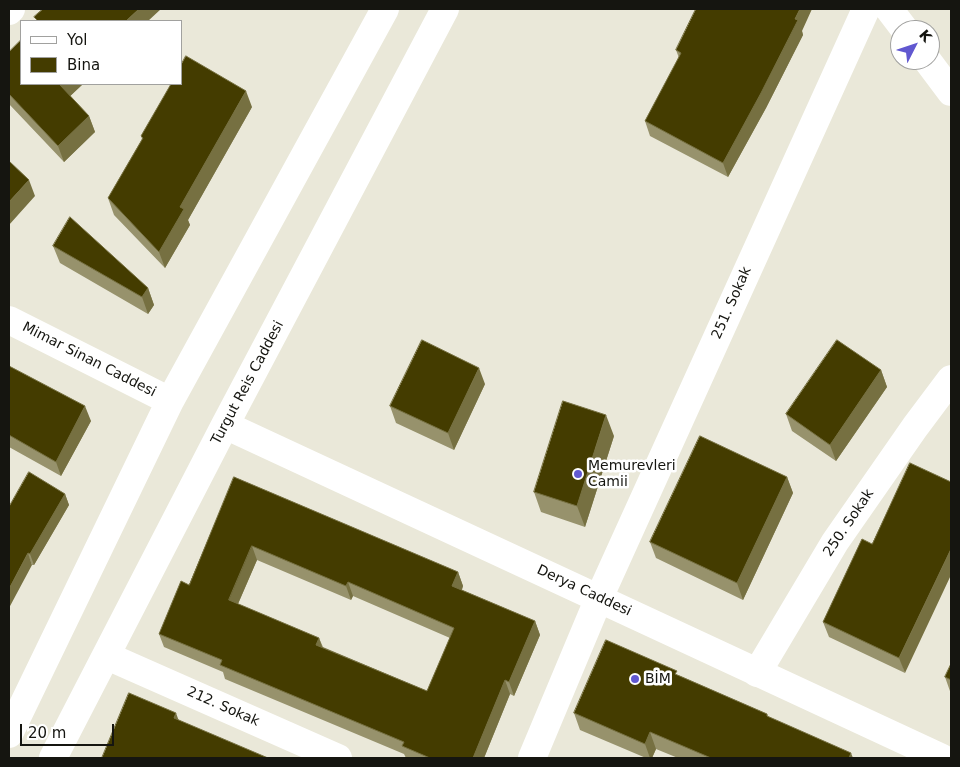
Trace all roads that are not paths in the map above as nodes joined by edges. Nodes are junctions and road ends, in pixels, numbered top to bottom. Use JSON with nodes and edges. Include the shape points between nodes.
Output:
{"nodes":[{"id":1,"x":385,"y":9,"type":"edge"},
{"id":2,"x":445,"y":9,"type":"edge"},
{"id":3,"x":866,"y":9,"type":"edge"},
{"id":4,"x":889,"y":9,"type":"edge"},
{"id":5,"x":897,"y":20,"type":"edge"},
{"id":6,"x":934,"y":70,"type":"edge"},
{"id":7,"x":951,"y":92,"type":"edge"},
{"id":8,"x":9,"y":320,"type":"edge"},
{"id":9,"x":951,"y":379,"type":"edge"},
{"id":10,"x":170,"y":401,"type":"junction"},
{"id":11,"x":226,"y":425,"type":"junction"},
{"id":12,"x":599,"y":598,"type":"junction"},
{"id":13,"x":107,"y":656,"type":"junction"},
{"id":14,"x":757,"y":673,"type":"junction"},
{"id":15,"x":9,"y":734,"type":"edge"},
{"id":16,"x":53,"y":758,"type":"edge"},
{"id":17,"x":338,"y":758,"type":"edge"},
{"id":18,"x":532,"y":758,"type":"edge"},
{"id":19,"x":942,"y":758,"type":"edge"}],
"edges":[{"from":1,"to":10,"type":"main road"},
{"from":2,"to":11,"type":"main road","name":"Turgut Reis Caddesi"},
{"from":3,"to":12,"type":"main road","name":"251. Sokak"},
{"from":4,"to":5,"type":"main road"},
{"from":6,"to":7,"type":"main road"},
{"from":8,"to":10,"type":"main road","name":"Mimar Sinan Caddesi"},
{"from":9,"to":14,"type":"main road","name":"250. Sokak","via":[[835,542]]},
{"from":10,"to":15,"type":"main road"},
{"from":11,"to":12,"type":"main road","name":"Derya Caddesi"},
{"from":11,"to":13,"type":"main road","name":"Turgut Reis Caddesi"},
{"from":12,"to":14,"type":"main road","name":"Derya Caddesi"},
{"from":12,"to":18,"type":"main road","name":"251. Sokak"},
{"from":13,"to":16,"type":"main road","name":"Turgut Reis Caddesi"},
{"from":13,"to":17,"type":"main road","name":"212. Sokak"},
{"from":14,"to":19,"type":"main road","name":"Derya Caddesi"}]}
